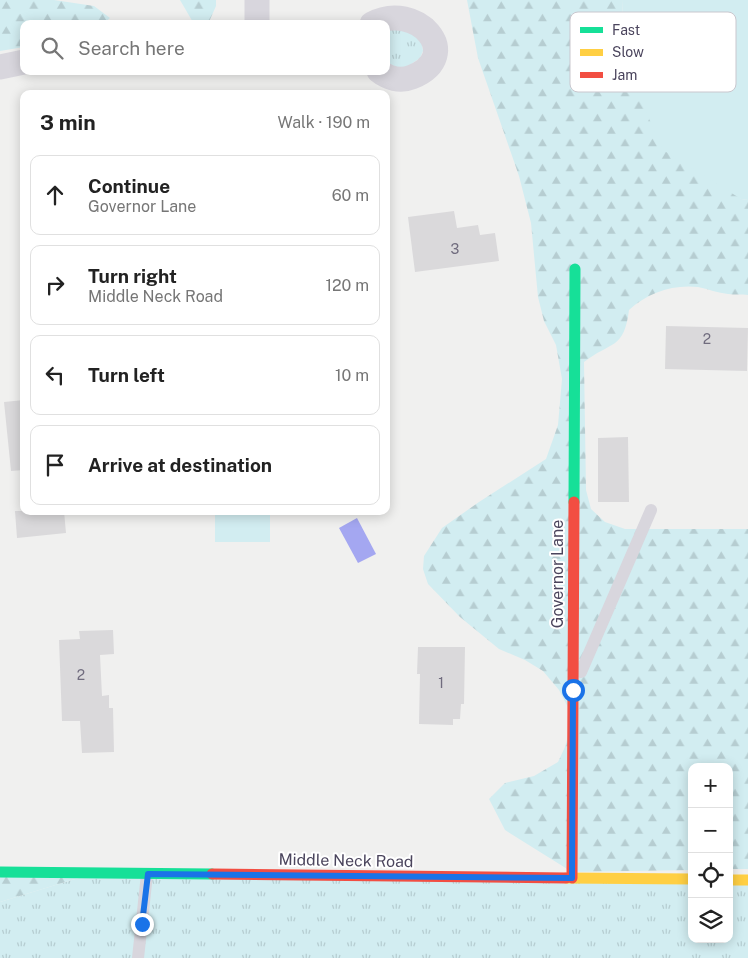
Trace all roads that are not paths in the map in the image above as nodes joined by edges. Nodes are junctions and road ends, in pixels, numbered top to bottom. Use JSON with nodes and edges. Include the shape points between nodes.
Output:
{"nodes":[{"id":1,"x":258,"y":0,"type":"edge"},
{"id":2,"x":257,"y":20,"type":"edge"},
{"id":3,"x":376,"y":20,"type":"edge"},
{"id":4,"x":20,"y":63,"type":"edge"},
{"id":5,"x":0,"y":67,"type":"edge"},
{"id":6,"x":384,"y":75,"type":"edge"},
{"id":7,"x":575,"y":269,"type":"dead end"},
{"id":8,"x":650,"y":510,"type":"dead end"},
{"id":9,"x":573,"y":690,"type":"junction"},
{"id":10,"x":0,"y":872,"type":"edge"},
{"id":11,"x":148,"y":874,"type":"junction"},
{"id":12,"x":572,"y":878,"type":"junction"},
{"id":13,"x":688,"y":879,"type":"edge"},
{"id":14,"x":733,"y":880,"type":"edge"},
{"id":15,"x":748,"y":880,"type":"edge"},
{"id":16,"x":138,"y":958,"type":"edge"}],
"edges":[{"from":1,"to":2,"type":"street"},
{"from":3,"to":6,"type":"street","via":[[388,11],[410,10],[428,22],[436,43],[429,66],[419,74],[396,79]]},
{"from":4,"to":5,"type":"street"},
{"from":7,"to":9,"type":"main road","name":"Governor Lane"},
{"from":8,"to":9,"type":"lane"},
{"from":9,"to":12,"type":"main road","name":"Governor Lane"},
{"from":10,"to":11,"type":"main road","name":"Middle Neck Road"},
{"from":11,"to":12,"type":"main road","name":"Middle Neck Road"},
{"from":11,"to":16,"type":"lane"},
{"from":12,"to":13,"type":"main road","name":"Middle Neck Road"},
{"from":14,"to":15,"type":"main road"}]}
